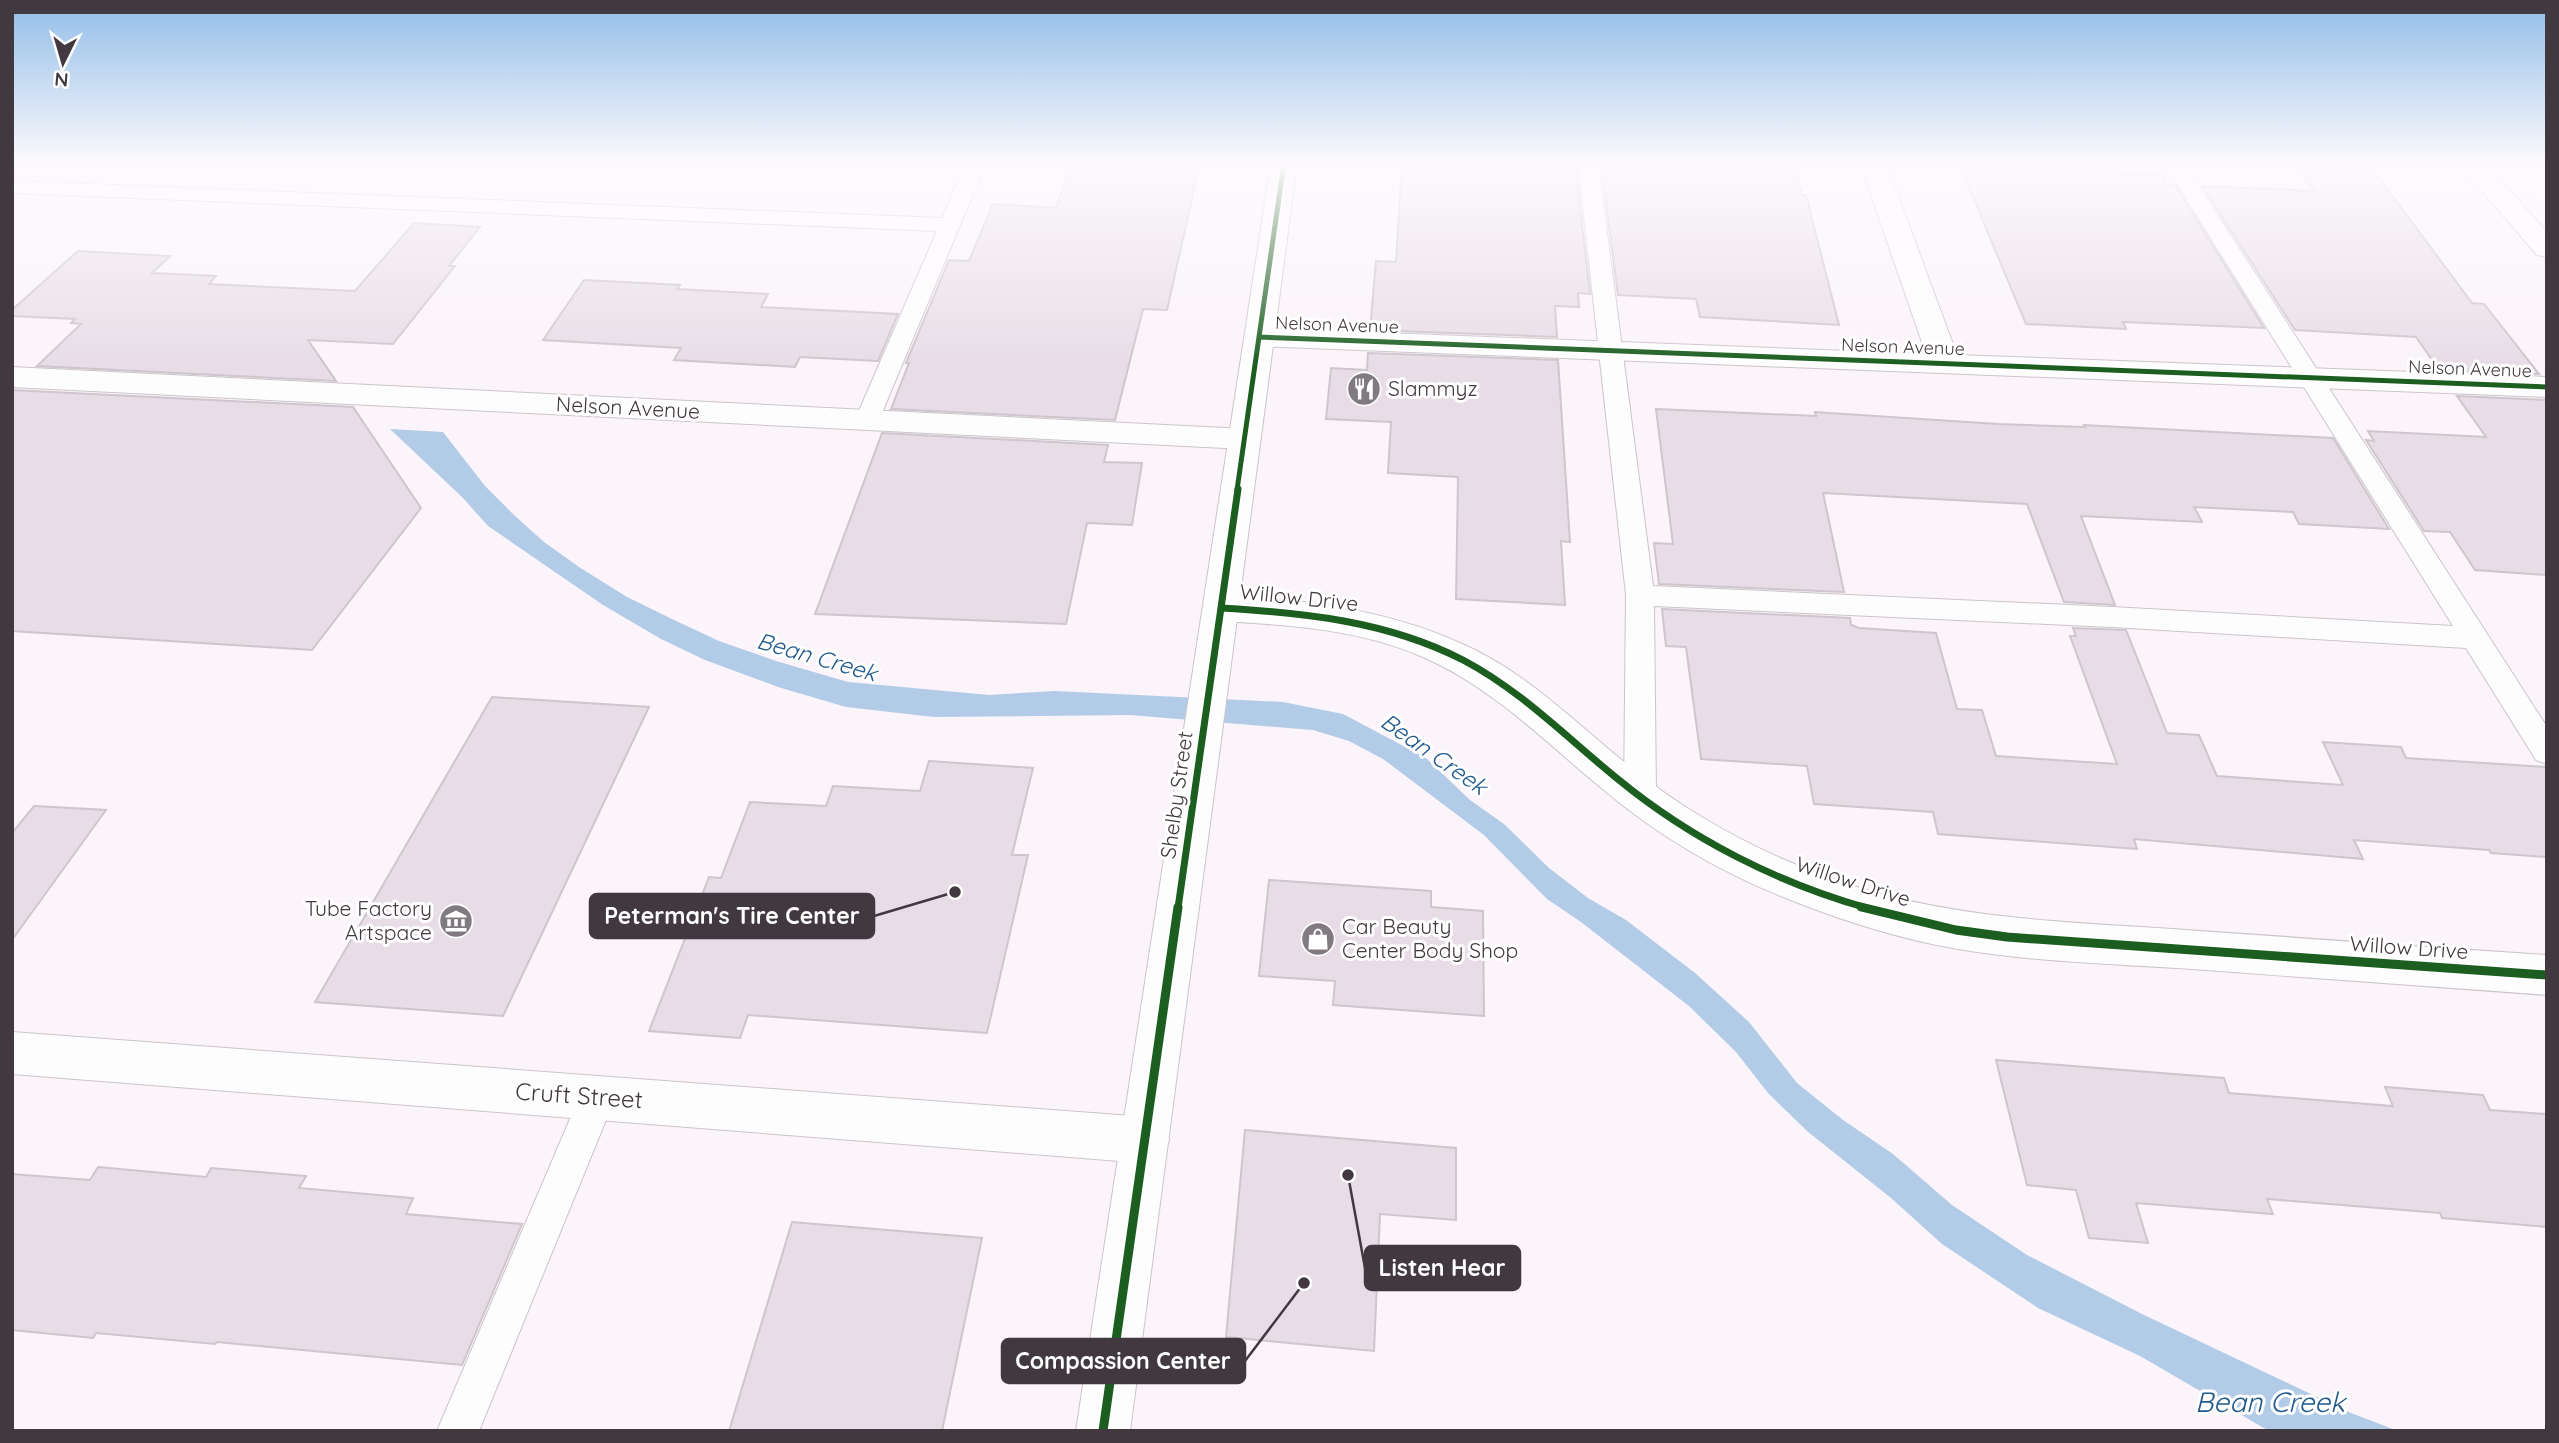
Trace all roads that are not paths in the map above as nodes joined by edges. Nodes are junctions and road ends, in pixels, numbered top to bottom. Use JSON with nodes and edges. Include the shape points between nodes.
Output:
{"nodes":[{"id":1,"x":948,"y":230,"type":"edge"},
{"id":2,"x":1274,"y":230,"type":"edge"},
{"id":3,"x":1597,"y":230,"type":"edge"},
{"id":4,"x":1897,"y":230,"type":"edge"},
{"id":5,"x":2217,"y":230,"type":"edge"},
{"id":6,"x":2531,"y":230,"type":"edge"},
{"id":7,"x":2547,"y":249,"type":"edge"},
{"id":8,"x":1259,"y":337,"type":"junction"},
{"id":9,"x":1612,"y":351,"type":"junction"},
{"id":10,"x":1945,"y":364,"type":"junction"},
{"id":11,"x":12,"y":377,"type":"edge"},
{"id":12,"x":2311,"y":378,"type":"junction"},
{"id":13,"x":2547,"y":387,"type":"edge"},
{"id":14,"x":867,"y":420,"type":"junction"},
{"id":15,"x":1245,"y":439,"type":"junction"},
{"id":16,"x":1640,"y":595,"type":"junction"},
{"id":17,"x":1218,"y":626,"type":"junction"},
{"id":18,"x":2474,"y":638,"type":"junction"},
{"id":19,"x":2547,"y":752,"type":"edge"},
{"id":20,"x":1640,"y":796,"type":"junction"},
{"id":21,"x":2547,"y":975,"type":"edge"},
{"id":22,"x":12,"y":1053,"type":"edge"},
{"id":23,"x":597,"y":1098,"type":"junction"},
{"id":24,"x":1145,"y":1140,"type":"junction"},
{"id":25,"x":458,"y":1431,"type":"edge"},
{"id":26,"x":1103,"y":1431,"type":"edge"}],
"edges":[{"from":1,"to":14,"type":"lane"},
{"from":2,"to":8,"type":"street","name":"Shelby Street"},
{"from":3,"to":9,"type":"lane"},
{"from":4,"to":10,"type":"street"},
{"from":5,"to":12,"type":"lane"},
{"from":6,"to":7,"type":"street"},
{"from":8,"to":9,"type":"street","name":"Nelson Avenue"},
{"from":8,"to":15,"type":"street","name":"Shelby Street"},
{"from":9,"to":10,"type":"street","name":"Nelson Avenue"},
{"from":9,"to":16,"type":"lane"},
{"from":10,"to":12,"type":"street","name":"Nelson Avenue"},
{"from":11,"to":14,"type":"street","name":"Nelson Avenue"},
{"from":12,"to":13,"type":"street","name":"Nelson Avenue"},
{"from":12,"to":18,"type":"lane"},
{"from":14,"to":15,"type":"street","name":"Nelson Avenue"},
{"from":15,"to":17,"type":"street","name":"Shelby Street"},
{"from":16,"to":18,"type":"lane"},
{"from":16,"to":20,"type":"lane"},
{"from":17,"to":20,"type":"street","name":"Willow Drive","via":[[1353,620],[1408,635],[1500,680]]},
{"from":17,"to":24,"type":"street","name":"Shelby Street"},
{"from":18,"to":19,"type":"lane"},
{"from":20,"to":21,"type":"street","name":"Willow Drive","via":[[1689,830],[1795,884],[1885,915],[1977,934]]},
{"from":22,"to":23,"type":"street","name":"Cruft Street"},
{"from":23,"to":24,"type":"street","name":"Cruft Street"},
{"from":23,"to":25,"type":"lane"},
{"from":24,"to":26,"type":"street","name":"Shelby Street"}]}
